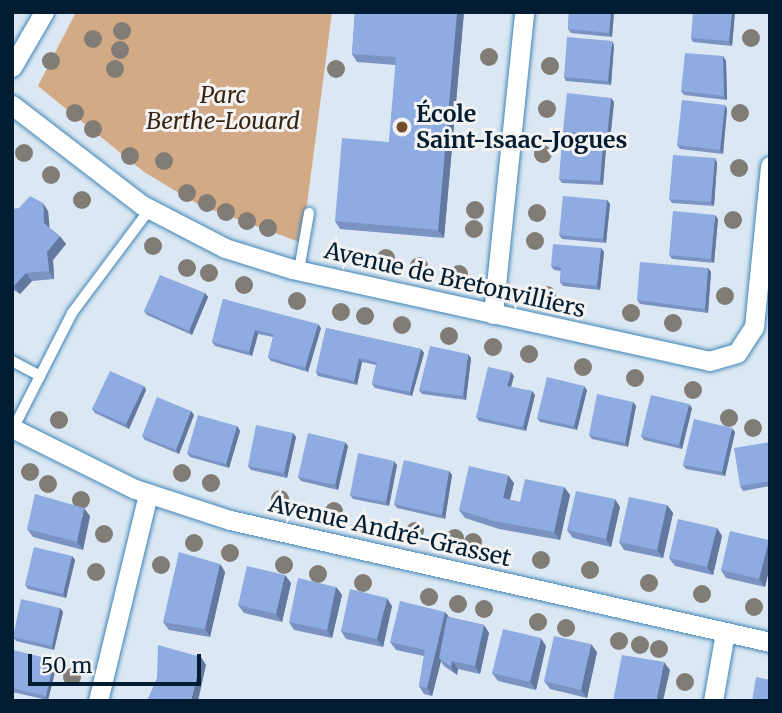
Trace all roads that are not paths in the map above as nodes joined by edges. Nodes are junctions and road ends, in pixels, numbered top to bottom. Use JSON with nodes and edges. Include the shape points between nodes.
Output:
{"nodes":[{"id":1,"x":44,"y":12,"type":"edge"},
{"id":2,"x":524,"y":12,"type":"edge"},
{"id":3,"x":12,"y":67,"type":"edge"},
{"id":4,"x":12,"y":105,"type":"edge"},
{"id":5,"x":770,"y":166,"type":"edge"},
{"id":6,"x":149,"y":210,"type":"junction"},
{"id":7,"x":309,"y":213,"type":"dead end"},
{"id":8,"x":299,"y":270,"type":"junction"},
{"id":9,"x":493,"y":314,"type":"junction"},
{"id":10,"x":12,"y":361,"type":"edge"},
{"id":11,"x":40,"y":376,"type":"junction"},
{"id":12,"x":13,"y":428,"type":"edge"},
{"id":13,"x":148,"y":494,"type":"junction"},
{"id":14,"x":725,"y":632,"type":"junction"},
{"id":15,"x":770,"y":642,"type":"edge"},
{"id":16,"x":98,"y":701,"type":"edge"},
{"id":17,"x":713,"y":701,"type":"edge"}],
"edges":[{"from":1,"to":3,"type":"street"},
{"from":2,"to":9,"type":"street"},
{"from":4,"to":6,"type":"street","name":"Avenue de Bretonvilliers"},
{"from":5,"to":9,"type":"street","name":"Avenue de Bretonvilliers","via":[[754,327],[731,356],[702,360]]},
{"from":6,"to":8,"type":"street","name":"Avenue de Bretonvilliers","via":[[225,248]]},
{"from":6,"to":11,"type":"lane","via":[[80,301]]},
{"from":7,"to":8,"type":"lane"},
{"from":8,"to":9,"type":"street","name":"Avenue de Bretonvilliers"},
{"from":10,"to":11,"type":"lane"},
{"from":11,"to":12,"type":"lane"},
{"from":12,"to":13,"type":"street","name":"Avenue André-Grasset"},
{"from":13,"to":14,"type":"street","name":"Avenue André-Grasset","via":[[230,520]]},
{"from":13,"to":16,"type":"street"},
{"from":14,"to":15,"type":"street","name":"Avenue André-Grasset"},
{"from":14,"to":17,"type":"street"}]}
